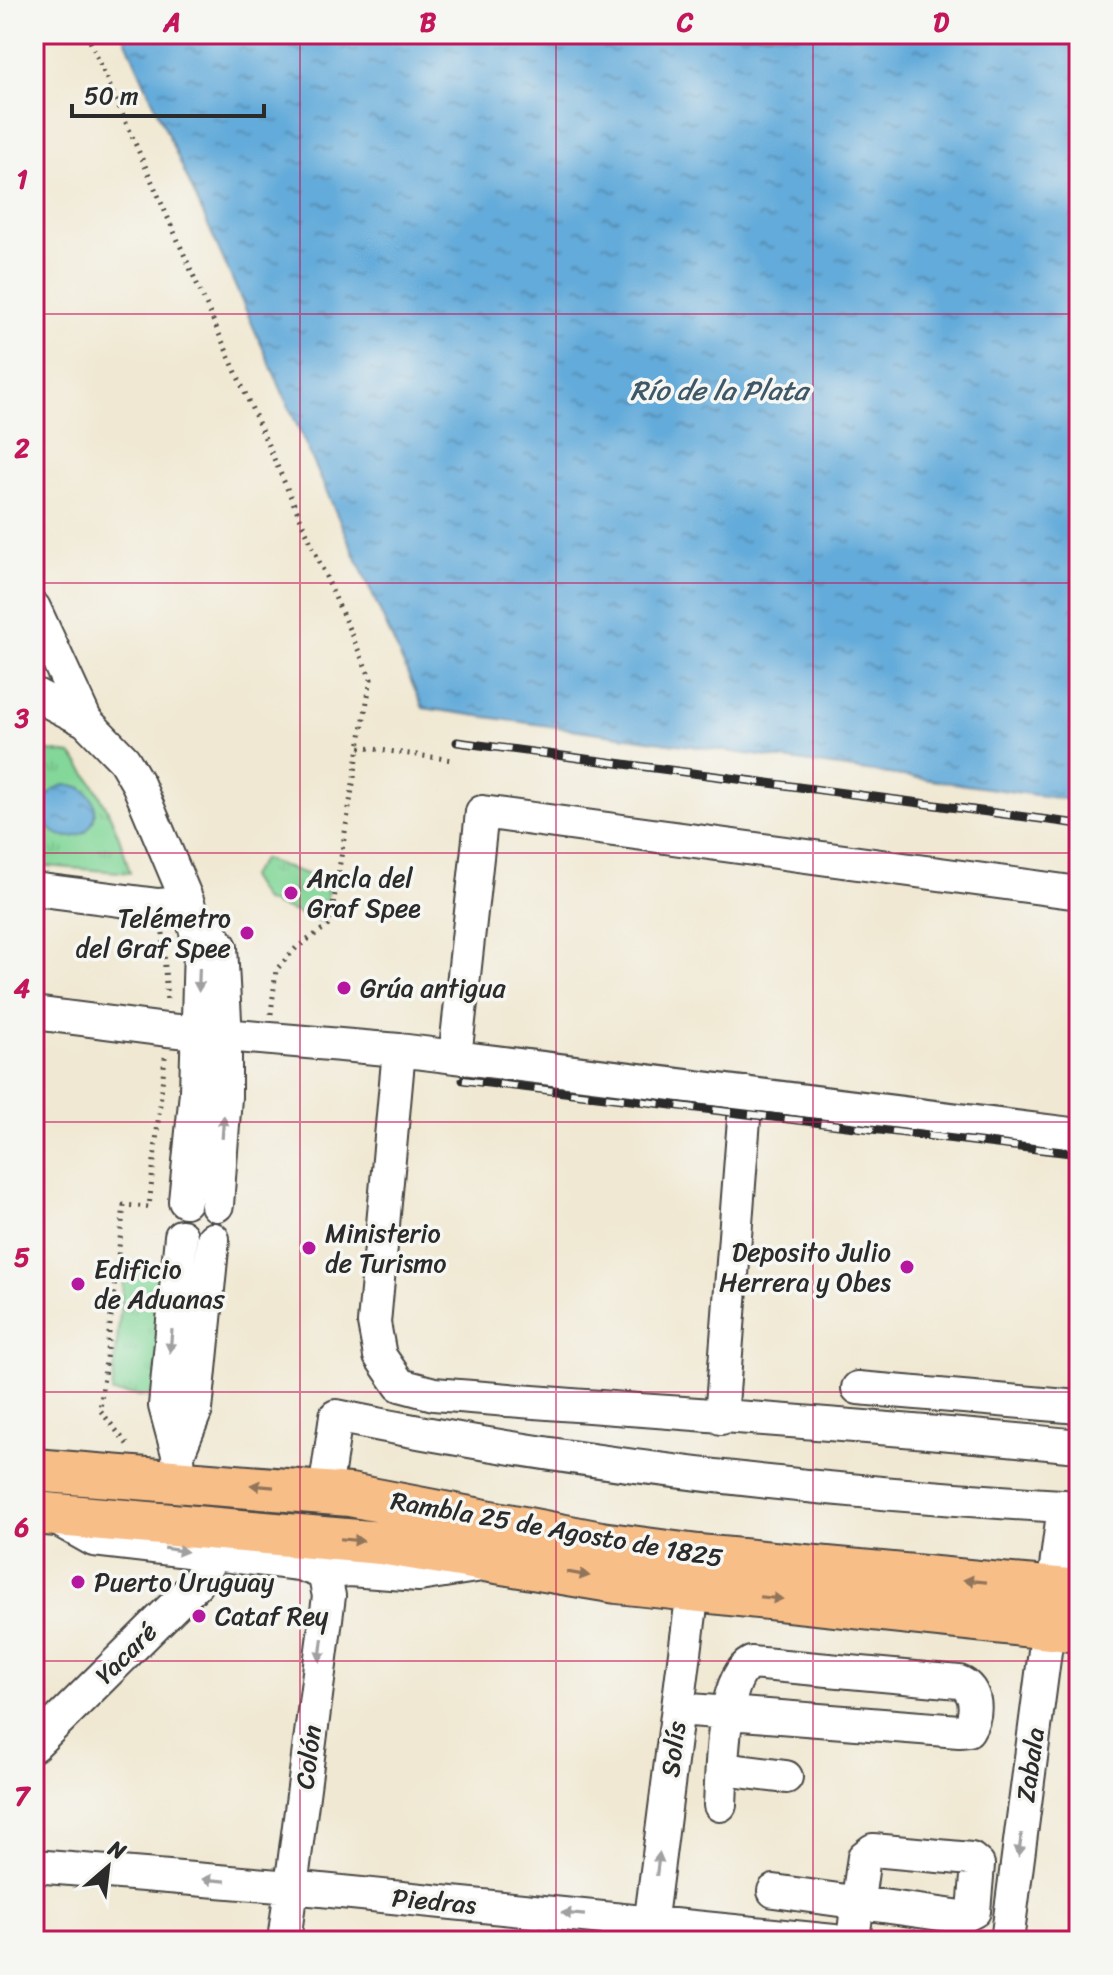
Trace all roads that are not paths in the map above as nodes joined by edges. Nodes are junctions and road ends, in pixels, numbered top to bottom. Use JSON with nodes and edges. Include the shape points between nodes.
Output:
{"nodes":[{"id":1,"x":34,"y":608,"type":"edge"},
{"id":2,"x":34,"y":694,"type":"edge"},
{"id":3,"x":86,"y":721,"type":"junction"},
{"id":4,"x":34,"y":889,"type":"edge"},
{"id":5,"x":1079,"y":893,"type":"edge"},
{"id":6,"x":173,"y":904,"type":"junction"},
{"id":7,"x":34,"y":1013,"type":"edge"},
{"id":8,"x":203,"y":1029,"type":"junction"},
{"id":9,"x":399,"y":1050,"type":"junction"},
{"id":10,"x":455,"y":1057,"type":"junction"},
{"id":11,"x":746,"y":1093,"type":"junction"},
{"id":12,"x":1079,"y":1135,"type":"edge"},
{"id":13,"x":185,"y":1201,"type":"dead end"},
{"id":14,"x":217,"y":1205,"type":"dead end"},
{"id":15,"x":181,"y":1236,"type":"dead end"},
{"id":16,"x":213,"y":1239,"type":"dead end"},
{"id":17,"x":858,"y":1388,"type":"dead end"},
{"id":18,"x":1079,"y":1407,"type":"edge"},
{"id":19,"x":721,"y":1418,"type":"junction"},
{"id":20,"x":1079,"y":1446,"type":"edge"},
{"id":21,"x":179,"y":1467,"type":"junction"},
{"id":22,"x":34,"y":1470,"type":"edge"},
{"id":23,"x":325,"y":1492,"type":"junction"},
{"id":24,"x":1072,"y":1507,"type":"edge"},
{"id":25,"x":39,"y":1508,"type":"edge"},
{"id":26,"x":215,"y":1542,"type":"junction"},
{"id":27,"x":501,"y":1561,"type":"junction"},
{"id":28,"x":324,"y":1573,"type":"junction"},
{"id":29,"x":696,"y":1573,"type":"junction"},
{"id":30,"x":1065,"y":1610,"type":"edge"},
{"id":31,"x":678,"y":1709,"type":"junction"},
{"id":32,"x":727,"y":1716,"type":"junction"},
{"id":33,"x":34,"y":1745,"type":"edge"},
{"id":34,"x":723,"y":1769,"type":"junction"},
{"id":35,"x":786,"y":1777,"type":"dead end"},
{"id":36,"x":720,"y":1805,"type":"dead end"},
{"id":37,"x":34,"y":1866,"type":"edge"},
{"id":38,"x":291,"y":1887,"type":"junction"},
{"id":39,"x":774,"y":1891,"type":"dead end"},
{"id":40,"x":650,"y":1931,"type":"edge"},
{"id":41,"x":284,"y":1941,"type":"edge"},
{"id":42,"x":834,"y":1941,"type":"edge"},
{"id":43,"x":853,"y":1941,"type":"edge"},
{"id":44,"x":1007,"y":1941,"type":"edge"}],
"edges":[{"from":1,"to":3,"type":"street"},
{"from":2,"to":3,"type":"street"},
{"from":3,"to":6,"type":"street","via":[[124,760],[138,784]]},
{"from":4,"to":6,"type":"street"},
{"from":5,"to":10,"type":"street","via":[[482,812]]},
{"from":6,"to":8,"type":"street","via":[[200,946]]},
{"from":7,"to":8,"type":"street"},
{"from":8,"to":9,"type":"street"},
{"from":8,"to":13,"type":"street"},
{"from":14,"to":8,"type":"street","one_way":true,"via":[[225,1097]]},
{"from":9,"to":10,"type":"street"},
{"from":9,"to":19,"type":"street","via":[[374,1323],[380,1356],[394,1378],[414,1392]]},
{"from":10,"to":11,"type":"street"},
{"from":11,"to":12,"type":"street"},
{"from":11,"to":19,"type":"street"},
{"from":15,"to":21,"type":"street","one_way":true,"via":[[165,1406]]},
{"from":16,"to":21,"type":"street","via":[[196,1410]]},
{"from":17,"to":18,"type":"street"},
{"from":19,"to":20,"type":"street","via":[[887,1426]]},
{"from":21,"to":22,"type":"main road","name":"Rambla 25 de Agosto de 1825"},
{"from":23,"to":21,"type":"main road","name":"Rambla 25 de Agosto de 1825","one_way":true},
{"from":21,"to":25,"type":"street","name":"Rambla 25 de Agosto de 1825","via":[[163,1495]]},
{"from":21,"to":26,"type":"street"},
{"from":23,"to":24,"type":"street","via":[[336,1416],[602,1463]]},
{"from":23,"to":29,"type":"main road","name":"Rambla 25 de Agosto de 1825","via":[[601,1543]]},
{"from":24,"to":30,"type":"street","name":"Zabala"},
{"from":25,"to":26,"type":"main road","name":"Rambla 25 de Agosto de 1825","one_way":true},
{"from":26,"to":27,"type":"main road","name":"Rambla 25 de Agosto de 1825","one_way":true,"via":[[381,1543]]},
{"from":26,"to":28,"type":"street","name":"Rambla 25 de Agosto de 1825"},
{"from":26,"to":33,"type":"street","name":"Yacaré","via":[[196,1584]]},
{"from":27,"to":28,"type":"street","name":"Rambla 25 de Agosto de 1825","via":[[436,1575]]},
{"from":27,"to":29,"type":"main road","name":"Rambla 25 de Agosto de 1825","one_way":true,"via":[[617,1582]]},
{"from":28,"to":38,"type":"street","name":"Colón","one_way":true,"via":[[329,1596]]},
{"from":29,"to":30,"type":"main road","name":"Rambla 25 de Agosto de 1825"},
{"from":29,"to":31,"type":"street","name":"Solís"},
{"from":30,"to":44,"type":"street","name":"Zabala","one_way":true},
{"from":31,"to":32,"type":"street"},
{"from":40,"to":31,"type":"street","name":"Solís","one_way":true},
{"from":32,"to":32,"type":"street","via":[[959,1731],[968,1730],[973,1721],[974,1694],[959,1682],[751,1663],[739,1674]]},
{"from":32,"to":34,"type":"street"},
{"from":34,"to":35,"type":"street"},
{"from":34,"to":36,"type":"street"},
{"from":38,"to":37,"type":"street","name":"Piedras","one_way":true},
{"from":40,"to":38,"type":"street","name":"Piedras","one_way":true},
{"from":38,"to":41,"type":"street","name":"Colón"},
{"from":39,"to":43,"type":"street","via":[[858,1901]]},
{"from":40,"to":42,"type":"street","name":"Piedras"}]}
